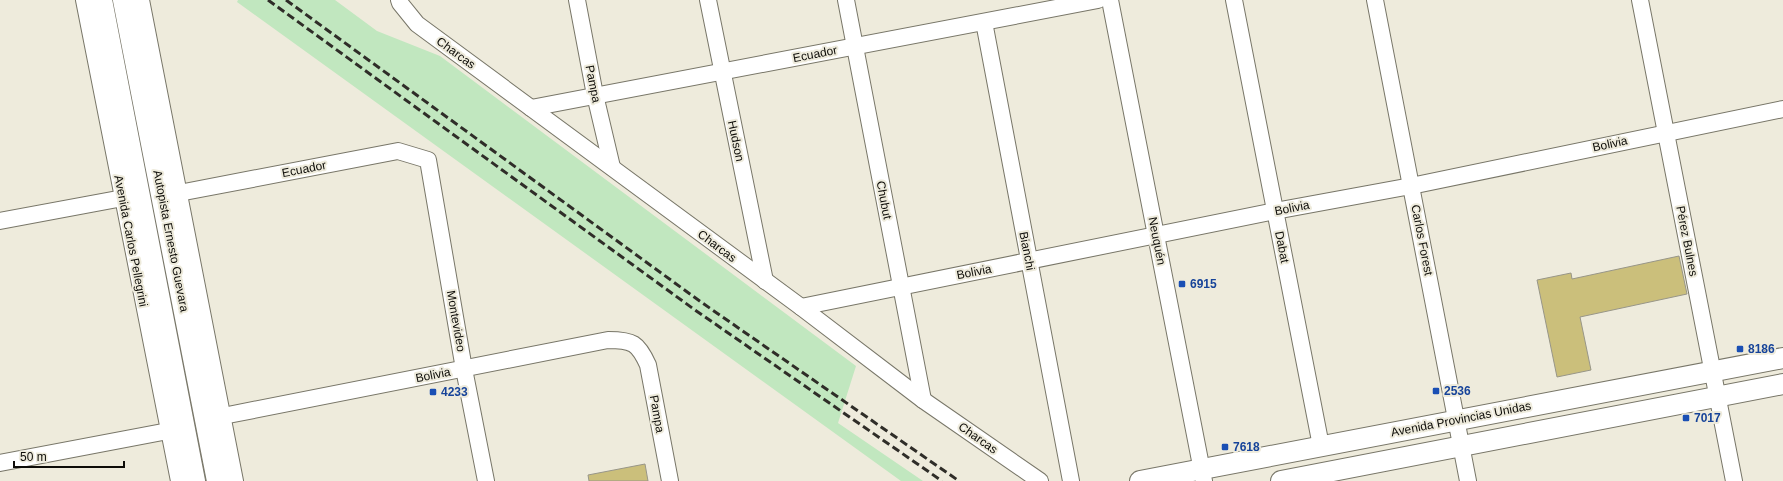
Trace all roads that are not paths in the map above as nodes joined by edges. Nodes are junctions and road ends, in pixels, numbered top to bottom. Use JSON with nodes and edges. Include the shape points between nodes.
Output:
{"nodes":[{"id":1,"x":577,"y":0,"type":"edge"},
{"id":2,"x":708,"y":0,"type":"edge"},
{"id":3,"x":846,"y":0,"type":"edge"},
{"id":4,"x":1098,"y":0,"type":"edge"},
{"id":5,"x":1110,"y":0,"type":"edge"},
{"id":6,"x":1234,"y":0,"type":"edge"},
{"id":7,"x":1375,"y":0,"type":"edge"},
{"id":8,"x":1640,"y":0,"type":"edge"},
{"id":9,"x":96,"y":1,"type":"edge"},
{"id":10,"x":130,"y":2,"type":"edge"},
{"id":11,"x":400,"y":2,"type":"edge"},
{"id":12,"x":984,"y":22,"type":"junction"},
{"id":13,"x":855,"y":46,"type":"junction"},
{"id":14,"x":722,"y":71,"type":"junction"},
{"id":15,"x":595,"y":95,"type":"junction"},
{"id":16,"x":531,"y":108,"type":"junction"},
{"id":17,"x":1783,"y":109,"type":"edge"},
{"id":18,"x":1666,"y":132,"type":"junction"},
{"id":19,"x":428,"y":160,"type":"joint"},
{"id":20,"x":612,"y":167,"type":"junction"},
{"id":21,"x":1411,"y":186,"type":"junction"},
{"id":22,"x":179,"y":193,"type":"junction"},
{"id":23,"x":123,"y":198,"type":"junction"},
{"id":24,"x":1275,"y":211,"type":"junction"},
{"id":25,"x":0,"y":221,"type":"edge"},
{"id":26,"x":1156,"y":235,"type":"junction"},
{"id":27,"x":1029,"y":261,"type":"junction"},
{"id":28,"x":765,"y":281,"type":"junction"},
{"id":29,"x":901,"y":286,"type":"junction"},
{"id":30,"x":801,"y":307,"type":"junction"},
{"id":31,"x":640,"y":348,"type":"joint"},
{"id":32,"x":1783,"y":358,"type":"edge"},
{"id":33,"x":464,"y":369,"type":"junction"},
{"id":34,"x":1712,"y":371,"type":"junction"},
{"id":35,"x":1783,"y":384,"type":"edge"},
{"id":36,"x":1718,"y":397,"type":"junction"},
{"id":37,"x":923,"y":400,"type":"junction"},
{"id":38,"x":223,"y":416,"type":"junction"},
{"id":39,"x":1456,"y":421,"type":"junction"},
{"id":40,"x":168,"y":431,"type":"junction"},
{"id":41,"x":1321,"y":446,"type":"junction"},
{"id":42,"x":1461,"y":447,"type":"junction"},
{"id":43,"x":0,"y":462,"type":"edge"},
{"id":44,"x":1203,"y":475,"type":"edge"},
{"id":45,"x":179,"y":481,"type":"edge"},
{"id":46,"x":194,"y":481,"type":"edge"},
{"id":47,"x":218,"y":481,"type":"edge"},
{"id":48,"x":235,"y":481,"type":"edge"},
{"id":49,"x":486,"y":481,"type":"edge"},
{"id":50,"x":670,"y":481,"type":"edge"},
{"id":51,"x":1040,"y":481,"type":"edge"},
{"id":52,"x":1071,"y":481,"type":"edge"},
{"id":53,"x":1140,"y":481,"type":"edge"},
{"id":54,"x":1281,"y":481,"type":"edge"},
{"id":55,"x":1468,"y":481,"type":"edge"},
{"id":56,"x":1734,"y":481,"type":"edge"}],
"edges":[{"from":1,"to":15,"type":"street","name":"Pampa"},
{"from":2,"to":14,"type":"street","name":"Hudson"},
{"from":3,"to":13,"type":"street","name":"Chubut"},
{"from":4,"to":12,"type":"street","name":"Ecuador"},
{"from":5,"to":26,"type":"street","name":"Neuquén"},
{"from":6,"to":24,"type":"street","name":"Dabat"},
{"from":7,"to":21,"type":"street","name":"Carlos Forest"},
{"from":8,"to":18,"type":"street","name":"Pérez Bulnes"},
{"from":9,"to":23,"type":"street","name":"Avenida Carlos Pellegrini"},
{"from":9,"to":46,"type":"highway","name":"Autopista Ernesto Guevara"},
{"from":10,"to":22,"type":"street"},
{"from":10,"to":47,"type":"highway","name":"Autopista Ernesto Guevara"},
{"from":11,"to":16,"type":"street","name":"Charcas","via":[[417,24]]},
{"from":12,"to":13,"type":"street","name":"Ecuador"},
{"from":12,"to":27,"type":"street","name":"Bianchi"},
{"from":13,"to":14,"type":"street","name":"Ecuador"},
{"from":13,"to":29,"type":"street","name":"Chubut"},
{"from":14,"to":15,"type":"street","name":"Ecuador"},
{"from":14,"to":28,"type":"street","name":"Hudson"},
{"from":15,"to":16,"type":"street","name":"Ecuador"},
{"from":15,"to":20,"type":"street","name":"Pampa"},
{"from":16,"to":20,"type":"street","name":"Charcas"},
{"from":17,"to":18,"type":"street","name":"Bolivia"},
{"from":18,"to":21,"type":"street","name":"Bolivia"},
{"from":18,"to":34,"type":"street","name":"Pérez Bulnes"},
{"from":19,"to":22,"type":"street","name":"Ecuador","via":[[398,151]]},
{"from":19,"to":33,"type":"street","name":"Montevideo"},
{"from":20,"to":28,"type":"street","name":"Charcas"},
{"from":21,"to":24,"type":"street","name":"Bolivia"},
{"from":21,"to":39,"type":"street","name":"Carlos Forest"},
{"from":22,"to":38,"type":"street"},
{"from":23,"to":25,"type":"street"},
{"from":23,"to":40,"type":"street","name":"Avenida Carlos Pellegrini"},
{"from":24,"to":26,"type":"street","name":"Bolivia"},
{"from":24,"to":41,"type":"street","name":"Dabat"},
{"from":26,"to":27,"type":"street","name":"Bolivia"},
{"from":26,"to":44,"type":"street","name":"Neuquén"},
{"from":27,"to":29,"type":"street","name":"Bolivia"},
{"from":27,"to":52,"type":"street","name":"Bianchi"},
{"from":28,"to":30,"type":"street","name":"Charcas"},
{"from":29,"to":30,"type":"street","name":"Bolivia"},
{"from":29,"to":37,"type":"street","name":"Chubut"},
{"from":30,"to":37,"type":"street","name":"Charcas"},
{"from":31,"to":33,"type":"street","name":"Bolivia","via":[[627,340],[608,340]]},
{"from":31,"to":50,"type":"street","name":"Pampa","via":[[648,365]]},
{"from":32,"to":34,"type":"main road","name":"Avenida Provincias Unidas"},
{"from":33,"to":38,"type":"street","name":"Bolivia"},
{"from":33,"to":49,"type":"street","name":"Montevideo"},
{"from":34,"to":36,"type":"street","name":"Pérez Bulnes"},
{"from":34,"to":39,"type":"main road","name":"Avenida Provincias Unidas"},
{"from":35,"to":36,"type":"main road"},
{"from":36,"to":42,"type":"main road"},
{"from":36,"to":56,"type":"street","name":"Pérez Bulnes"},
{"from":37,"to":51,"type":"street","name":"Charcas"},
{"from":38,"to":48,"type":"street"},
{"from":39,"to":41,"type":"main road","name":"Avenida Provincias Unidas"},
{"from":39,"to":42,"type":"street","name":"Carlos Forest"},
{"from":40,"to":43,"type":"street"},
{"from":40,"to":45,"type":"street","name":"Avenida Carlos Pellegrini"},
{"from":41,"to":44,"type":"main road","name":"Avenida Provincias Unidas"},
{"from":42,"to":54,"type":"main road"},
{"from":42,"to":55,"type":"street","name":"Carlos Forest"},
{"from":44,"to":53,"type":"main road","name":"Avenida Provincias Unidas"}]}
